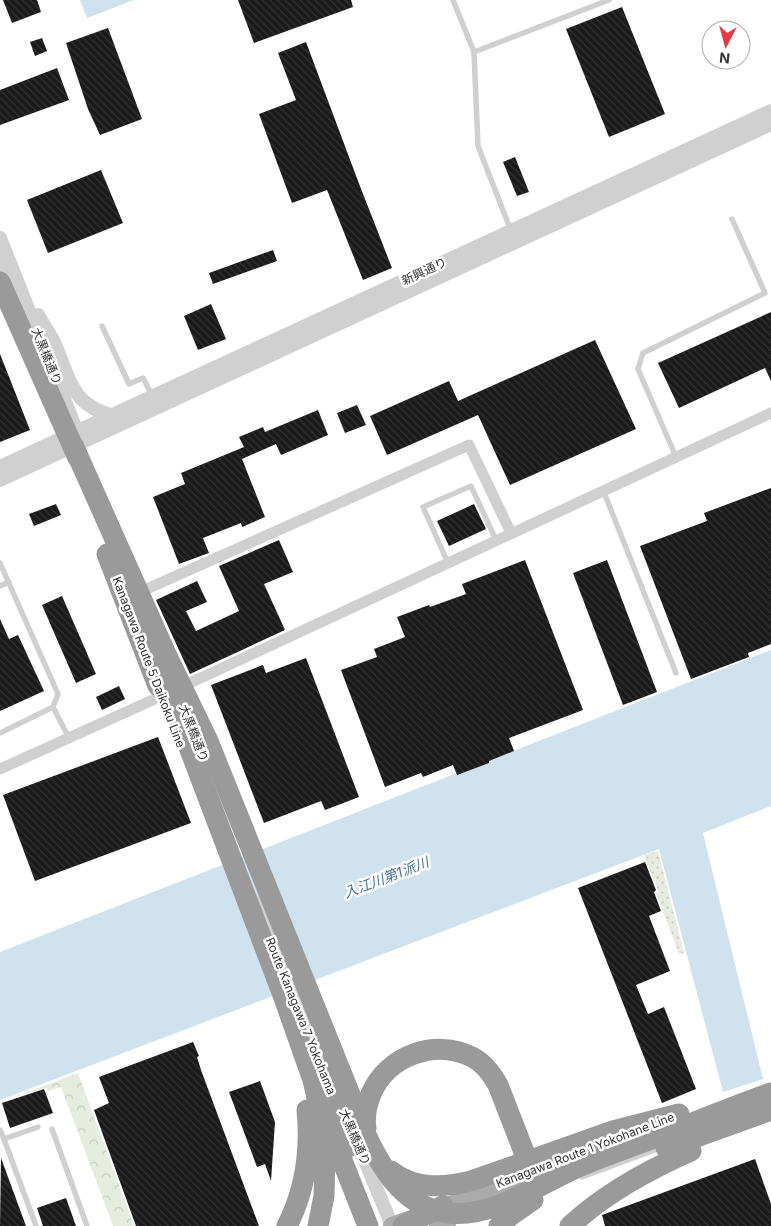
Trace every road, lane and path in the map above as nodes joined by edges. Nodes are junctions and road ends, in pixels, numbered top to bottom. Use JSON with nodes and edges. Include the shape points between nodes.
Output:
{"nodes":[{"id":1,"x":453,"y":0,"type":"edge"},
{"id":2,"x":609,"y":0,"type":"edge"},
{"id":3,"x":474,"y":52,"type":"junction"},
{"id":4,"x":771,"y":110,"type":"edge"},
{"id":5,"x":771,"y":124,"type":"edge"},
{"id":6,"x":732,"y":219,"type":"dead end"},
{"id":7,"x":513,"y":236,"type":"junction"},
{"id":8,"x":0,"y":238,"type":"edge"},
{"id":9,"x":0,"y":264,"type":"edge"},
{"id":10,"x":9,"y":282,"type":"edge"},
{"id":11,"x":0,"y":295,"type":"edge"},
{"id":12,"x":102,"y":326,"type":"dead end"},
{"id":13,"x":153,"y":397,"type":"junction"},
{"id":14,"x":769,"y":415,"type":"edge"},
{"id":15,"x":114,"y":416,"type":"junction"},
{"id":16,"x":73,"y":441,"type":"junction"},
{"id":17,"x":676,"y":457,"type":"junction"},
{"id":18,"x":0,"y":467,"type":"edge"},
{"id":19,"x":0,"y":480,"type":"edge"},
{"id":20,"x":603,"y":490,"type":"junction"},
{"id":21,"x":511,"y":533,"type":"junction"},
{"id":22,"x":496,"y":540,"type":"junction"},
{"id":23,"x":448,"y":562,"type":"junction"},
{"id":24,"x":0,"y":563,"type":"edge"},
{"id":25,"x":9,"y":582,"type":"junction"},
{"id":26,"x":0,"y":586,"type":"edge"},
{"id":27,"x":140,"y":592,"type":"junction"},
{"id":28,"x":676,"y":673,"type":"dead end"},
{"id":29,"x":177,"y":689,"type":"junction"},
{"id":30,"x":162,"y":696,"type":"junction"},
{"id":31,"x":53,"y":707,"type":"junction"},
{"id":32,"x":0,"y":733,"type":"edge"},
{"id":33,"x":69,"y":738,"type":"junction"},
{"id":34,"x":0,"y":769,"type":"edge"},
{"id":35,"x":213,"y":808,"type":"junction"},
{"id":36,"x":291,"y":1032,"type":"junction"},
{"id":37,"x":771,"y":1080,"type":"edge"},
{"id":38,"x":771,"y":1093,"type":"edge"},
{"id":39,"x":771,"y":1101,"type":"edge"},
{"id":40,"x":771,"y":1110,"type":"edge"},
{"id":41,"x":700,"y":1113,"type":"dead end"},
{"id":42,"x":713,"y":1118,"type":"dead end"},
{"id":43,"x":678,"y":1119,"type":"junction"},
{"id":44,"x":771,"y":1121,"type":"edge"},
{"id":45,"x":38,"y":1127,"type":"dead end"},
{"id":46,"x":716,"y":1128,"type":"dead end"},
{"id":47,"x":52,"y":1129,"type":"dead end"},
{"id":48,"x":0,"y":1130,"type":"edge"},
{"id":49,"x":657,"y":1137,"type":"junction"},
{"id":50,"x":4,"y":1139,"type":"junction"},
{"id":51,"x":341,"y":1155,"type":"junction"},
{"id":52,"x":570,"y":1161,"type":"dead end"},
{"id":53,"x":578,"y":1178,"type":"dead end"},
{"id":54,"x":545,"y":1181,"type":"junction"},
{"id":55,"x":575,"y":1222,"type":"edge"},
{"id":56,"x":449,"y":1224,"type":"edge"},
{"id":57,"x":36,"y":1226,"type":"edge"},
{"id":58,"x":86,"y":1226,"type":"edge"},
{"id":59,"x":287,"y":1226,"type":"edge"},
{"id":60,"x":318,"y":1226,"type":"edge"},
{"id":61,"x":370,"y":1226,"type":"edge"},
{"id":62,"x":381,"y":1226,"type":"edge"},
{"id":63,"x":392,"y":1226,"type":"edge"},
{"id":64,"x":403,"y":1226,"type":"edge"},
{"id":65,"x":499,"y":1226,"type":"edge"}],
"edges":[{"from":1,"to":3,"type":"lane"},
{"from":2,"to":3,"type":"lane"},
{"from":3,"to":7,"type":"lane","via":[[478,146]]},
{"from":4,"to":7,"type":"street","name":"新興通り"},
{"from":5,"to":7,"type":"street","name":"新興通り"},
{"from":6,"to":17,"type":"lane","via":[[765,294],[643,353],[638,369]]},
{"from":7,"to":13,"type":"street","name":"新興通り"},
{"from":7,"to":16,"type":"street","name":"新興通り"},
{"from":8,"to":10,"type":"street"},
{"from":9,"to":16,"type":"street","name":"大黒橋通り"},
{"from":10,"to":15,"type":"street","via":[[53,340],[68,379],[80,399],[97,412]]},
{"from":10,"to":16,"type":"highway","name":"Kanagawa Route 5 Daikoku Line","via":[[36,365]]},
{"from":11,"to":36,"type":"highway","name":"Kanagawa Route 5 Daikoku Line","via":[[92,513]]},
{"from":12,"to":13,"type":"lane","via":[[129,384],[143,378]]},
{"from":13,"to":15,"type":"street","name":"新興通り"},
{"from":14,"to":17,"type":"street"},
{"from":15,"to":16,"type":"street","name":"新興通り"},
{"from":16,"to":18,"type":"street"},
{"from":16,"to":19,"type":"street"},
{"from":16,"to":27,"type":"street","name":"大黒橋通り"},
{"from":16,"to":30,"type":"street","name":"大黒橋通り"},
{"from":16,"to":35,"type":"highway","name":"Kanagawa Route 5 Daikoku Line"},
{"from":16,"to":49,"type":"highway","via":[[166,654],[208,741],[367,1138],[392,1181],[406,1195],[431,1209],[449,1213],[475,1212]]},
{"from":17,"to":20,"type":"street"},
{"from":20,"to":21,"type":"street"},
{"from":20,"to":28,"type":"lane"},
{"from":21,"to":22,"type":"street"},
{"from":21,"to":27,"type":"street","via":[[469,445]]},
{"from":22,"to":23,"type":"street"},
{"from":22,"to":23,"type":"lane","via":[[471,486],[424,507]]},
{"from":23,"to":29,"type":"street"},
{"from":24,"to":25,"type":"lane"},
{"from":25,"to":26,"type":"lane"},
{"from":25,"to":31,"type":"lane","via":[[58,694]]},
{"from":27,"to":29,"type":"street","name":"大黒橋通り"},
{"from":29,"to":30,"type":"street"},
{"from":29,"to":63,"type":"street","name":"大黒橋通り","via":[[294,990]]},
{"from":30,"to":33,"type":"street"},
{"from":30,"to":61,"type":"street","name":"大黒橋通り"},
{"from":31,"to":32,"type":"lane"},
{"from":31,"to":33,"type":"lane"},
{"from":33,"to":34,"type":"street"},
{"from":35,"to":60,"type":"highway","via":[[313,1080],[322,1120],[325,1158],[324,1196]]},
{"from":35,"to":62,"type":"highway","name":"Route Kanagawa 7 Yokohama","via":[[292,994]]},
{"from":36,"to":51,"type":"highway","name":"Route Kanagawa 7 Yokohama"},
{"from":36,"to":59,"type":"highway","via":[[307,1106],[309,1152],[300,1196]]},
{"from":37,"to":43,"type":"highway","name":"Kanagawa Route 1 Yokohane Line"},
{"from":38,"to":49,"type":"highway"},
{"from":39,"to":54,"type":"highway"},
{"from":40,"to":56,"type":"highway"},
{"from":41,"to":42,"type":"lane","via":[[709,1109]]},
{"from":43,"to":54,"type":"highway","via":[[613,1131],[469,1181],[438,1186],[418,1184],[399,1176],[385,1164],[370,1142],[366,1125],[367,1107],[377,1083],[396,1063],[413,1054],[433,1050],[473,1057],[498,1085]]},
{"from":43,"to":64,"type":"highway","name":"Kanagawa Route 1 Yokohane Line","via":[[481,1190]]},
{"from":44,"to":55,"type":"highway","via":[[654,1168],[614,1192]]},
{"from":45,"to":50,"type":"lane"},
{"from":46,"to":53,"type":"lane"},
{"from":47,"to":58,"type":"lane"},
{"from":48,"to":50,"type":"lane"},
{"from":49,"to":65,"type":"highway","via":[[551,1189]]},
{"from":50,"to":57,"type":"lane"},
{"from":51,"to":61,"type":"highway","name":"Route Kanagawa 7 Yokohama"},
{"from":51,"to":62,"type":"highway","via":[[360,1195]]},
{"from":52,"to":54,"type":"lane"},
{"from":54,"to":56,"type":"highway"},
{"from":54,"to":63,"type":"main road"}]}
